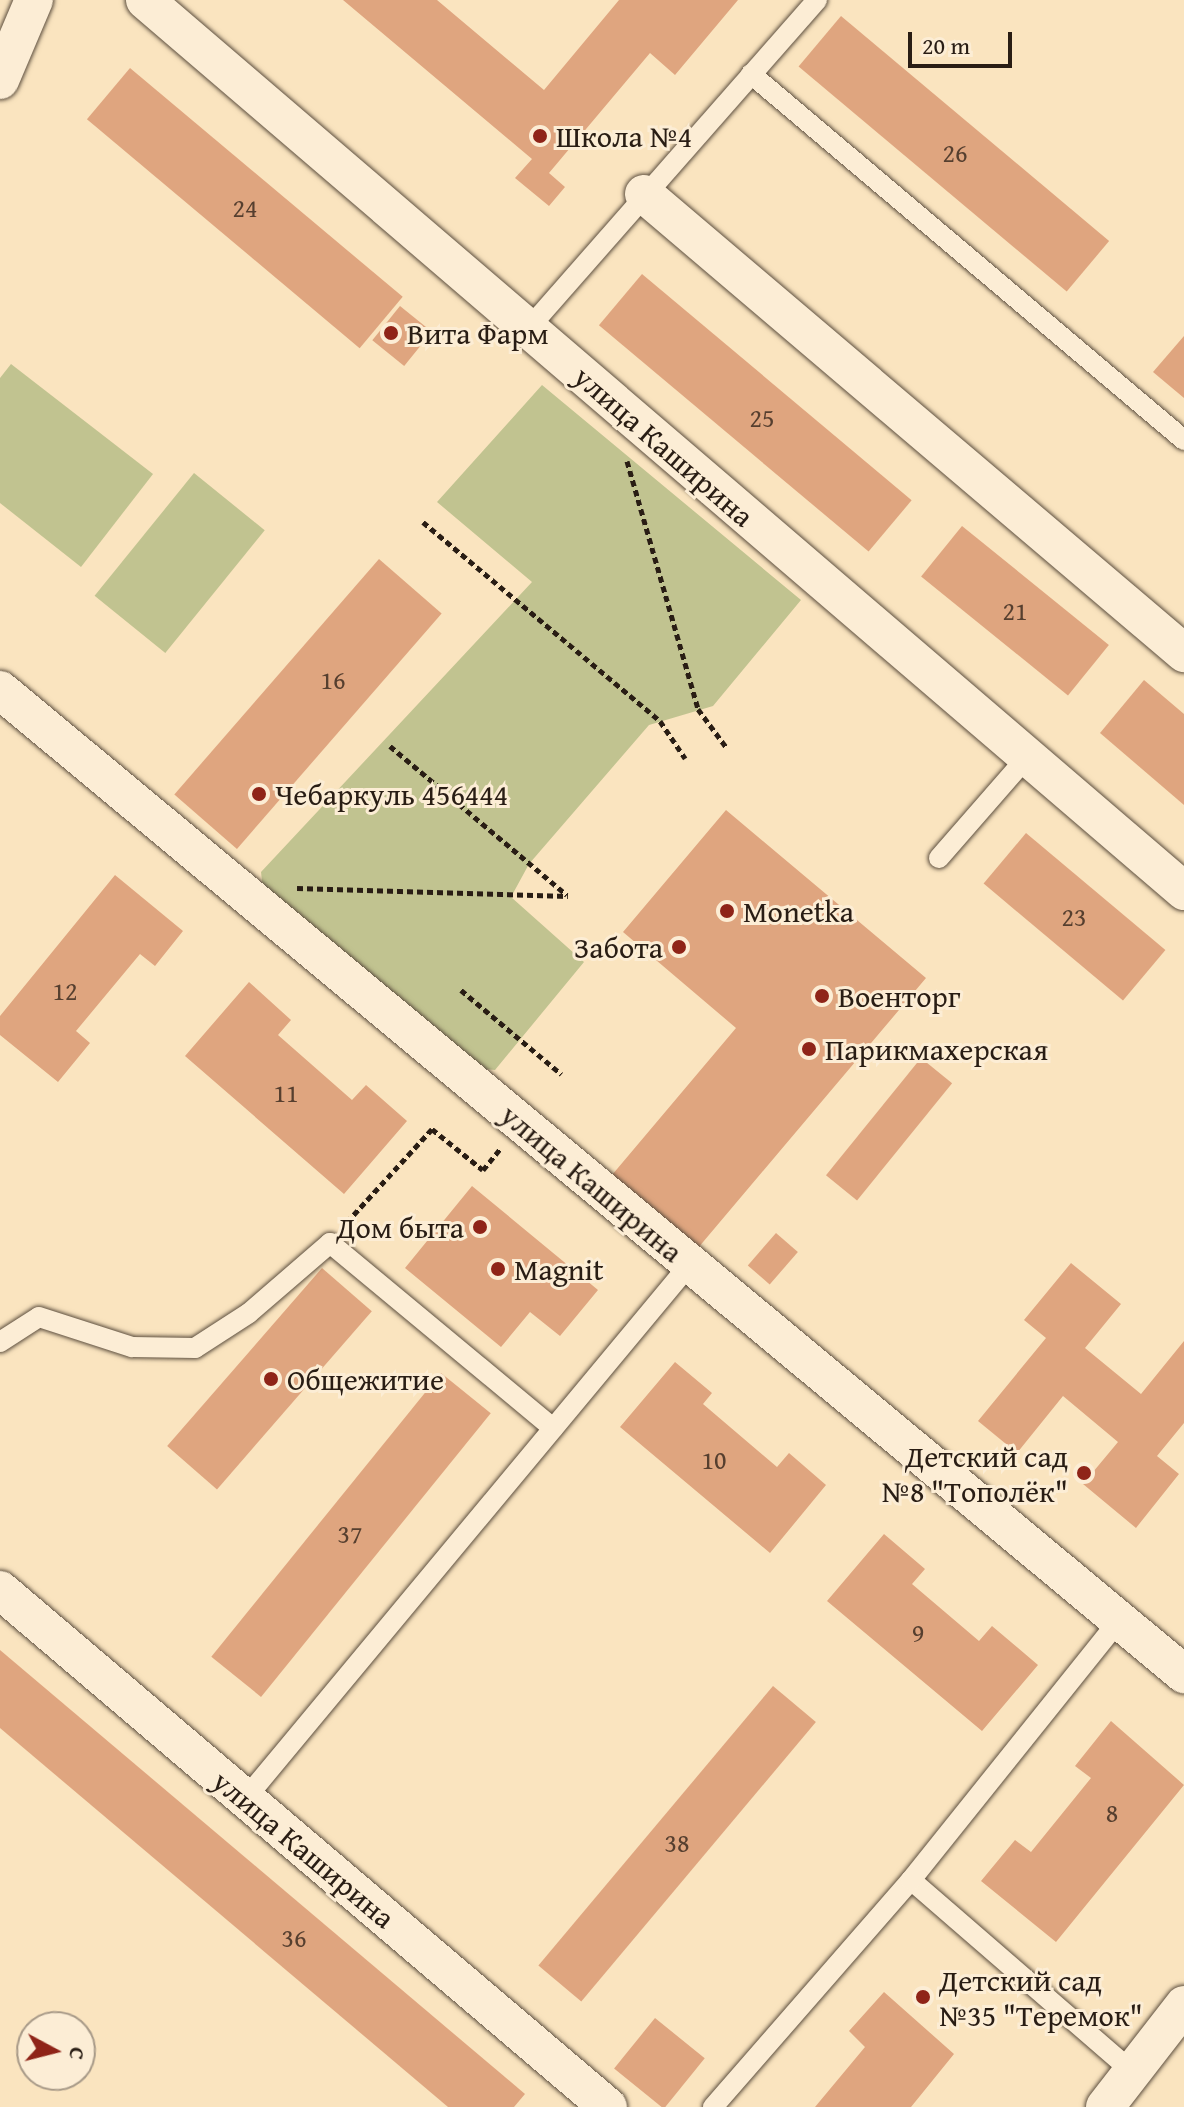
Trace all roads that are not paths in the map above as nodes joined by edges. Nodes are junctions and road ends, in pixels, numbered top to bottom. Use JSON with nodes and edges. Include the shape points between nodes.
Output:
{"nodes":[{"id":1,"x":34,"y":0,"type":"edge"},
{"id":2,"x":145,"y":0,"type":"edge"},
{"id":3,"x":817,"y":0,"type":"edge"},
{"id":4,"x":751,"y":74,"type":"junction"},
{"id":5,"x":0,"y":80,"type":"edge"},
{"id":6,"x":644,"y":194,"type":"junction"},
{"id":7,"x":528,"y":329,"type":"junction"},
{"id":8,"x":1184,"y":440,"type":"edge"},
{"id":9,"x":1184,"y":653,"type":"edge"},
{"id":10,"x":0,"y":690,"type":"edge"},
{"id":11,"x":1027,"y":757,"type":"junction"},
{"id":12,"x":939,"y":858,"type":"dead end"},
{"id":13,"x":1184,"y":891,"type":"edge"},
{"id":14,"x":690,"y":1264,"type":"junction"},
{"id":15,"x":0,"y":1342,"type":"edge"},
{"id":16,"x":553,"y":1428,"type":"junction"},
{"id":17,"x":0,"y":1590,"type":"edge"},
{"id":18,"x":1119,"y":1620,"type":"junction"},
{"id":19,"x":1184,"y":1674,"type":"edge"},
{"id":20,"x":245,"y":1799,"type":"junction"},
{"id":21,"x":911,"y":1880,"type":"junction"},
{"id":22,"x":1184,"y":2005,"type":"edge"},
{"id":23,"x":1133,"y":2072,"type":"junction"},
{"id":24,"x":608,"y":2107,"type":"edge"},
{"id":25,"x":713,"y":2107,"type":"edge"},
{"id":26,"x":1105,"y":2107,"type":"edge"}],
"edges":[{"from":1,"to":5,"type":"street"},
{"from":2,"to":7,"type":"street","name":"улица Каширина"},
{"from":3,"to":4,"type":"lane"},
{"from":4,"to":6,"type":"lane"},
{"from":4,"to":8,"type":"lane"},
{"from":6,"to":7,"type":"lane"},
{"from":6,"to":9,"type":"street"},
{"from":7,"to":11,"type":"street","name":"улица Каширина"},
{"from":10,"to":14,"type":"street","name":"улица Каширина"},
{"from":11,"to":12,"type":"lane"},
{"from":11,"to":13,"type":"street","name":"улица Каширина"},
{"from":14,"to":16,"type":"lane"},
{"from":14,"to":18,"type":"street","name":"улица Каширина"},
{"from":15,"to":16,"type":"lane","via":[[39,1317],[132,1347],[195,1348],[249,1313],[330,1243]]},
{"from":16,"to":20,"type":"lane"},
{"from":17,"to":20,"type":"street","name":"улица Каширина"},
{"from":18,"to":19,"type":"street","name":"улица Каширина"},
{"from":18,"to":21,"type":"lane"},
{"from":20,"to":24,"type":"street","name":"улица Каширина"},
{"from":21,"to":23,"type":"lane"},
{"from":21,"to":25,"type":"lane"},
{"from":22,"to":23,"type":"street"},
{"from":23,"to":26,"type":"street"}]}
